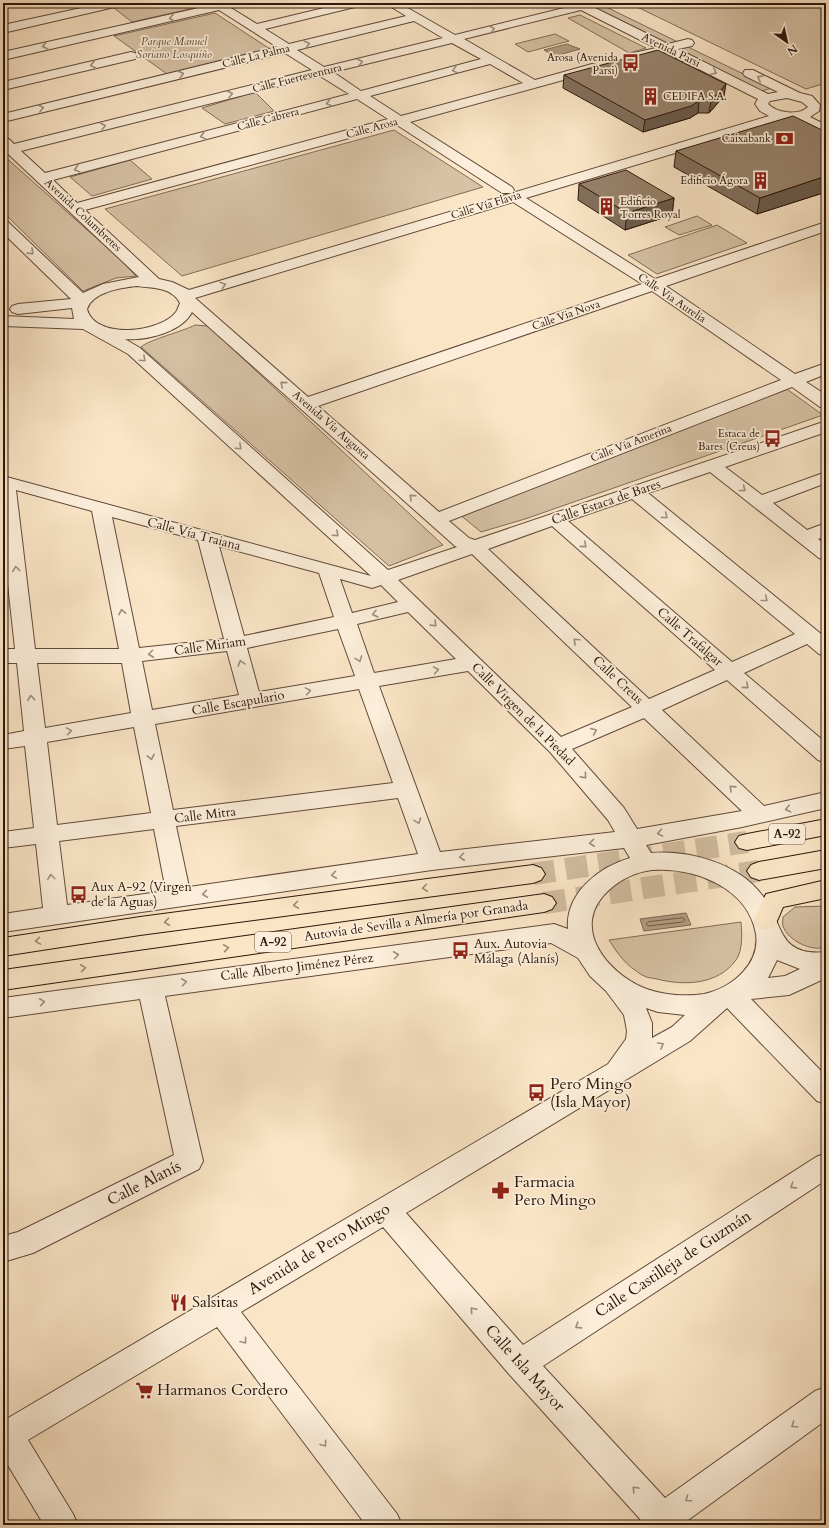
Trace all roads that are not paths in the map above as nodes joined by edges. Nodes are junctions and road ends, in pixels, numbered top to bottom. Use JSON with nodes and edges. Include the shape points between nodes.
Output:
{"nodes":[{"id":1,"x":119,"y":3,"type":"edge"},
{"id":2,"x":237,"y":3,"type":"edge"},
{"id":3,"x":359,"y":3,"type":"edge"},
{"id":4,"x":391,"y":3,"type":"edge"},
{"id":5,"x":582,"y":4,"type":"edge"},
{"id":6,"x":219,"y":5,"type":"edge"},
{"id":7,"x":416,"y":17,"type":"junction"},
{"id":8,"x":255,"y":28,"type":"junction"},
{"id":9,"x":3,"y":29,"type":"edge"},
{"id":10,"x":99,"y":34,"type":"junction"},
{"id":11,"x":674,"y":36,"type":"dead end"},
{"id":12,"x":454,"y":38,"type":"junction"},
{"id":13,"x":688,"y":42,"type":"junction"},
{"id":14,"x":287,"y":48,"type":"junction"},
{"id":15,"x":667,"y":48,"type":"junction"},
{"id":16,"x":702,"y":50,"type":"dead end"},
{"id":17,"x":3,"y":56,"type":"edge"},
{"id":18,"x":131,"y":56,"type":"junction"},
{"id":19,"x":492,"y":60,"type":"junction"},
{"id":20,"x":617,"y":62,"type":"edge"},
{"id":21,"x":602,"y":66,"type":"edge"},
{"id":22,"x":738,"y":67,"type":"dead end"},
{"id":23,"x":322,"y":71,"type":"junction"},
{"id":24,"x":163,"y":79,"type":"junction"},
{"id":25,"x":534,"y":84,"type":"junction"},
{"id":26,"x":3,"y":86,"type":"edge"},
{"id":27,"x":360,"y":95,"type":"junction"},
{"id":28,"x":820,"y":95,"type":"dead end"},
{"id":29,"x":805,"y":101,"type":"junction"},
{"id":30,"x":764,"y":102,"type":"junction"},
{"id":31,"x":826,"y":114,"type":"edge"},
{"id":32,"x":792,"y":115,"type":"junction"},
{"id":33,"x":3,"y":118,"type":"edge"},
{"id":34,"x":399,"y":120,"type":"junction"},
{"id":35,"x":826,"y":130,"type":"edge"},
{"id":36,"x":7,"y":145,"type":"edge"},
{"id":37,"x":44,"y":178,"type":"junction"},
{"id":38,"x":511,"y":193,"type":"junction"},
{"id":39,"x":76,"y":208,"type":"junction"},
{"id":40,"x":3,"y":225,"type":"edge"},
{"id":41,"x":824,"y":229,"type":"edge"},
{"id":42,"x":153,"y":282,"type":"junction"},
{"id":43,"x":654,"y":285,"type":"junction"},
{"id":44,"x":183,"y":295,"type":"junction"},
{"id":45,"x":83,"y":302,"type":"junction"},
{"id":46,"x":3,"y":310,"type":"edge"},
{"id":47,"x":3,"y":321,"type":"edge"},
{"id":48,"x":92,"y":327,"type":"junction"},
{"id":49,"x":826,"y":368,"type":"edge"},
{"id":50,"x":792,"y":381,"type":"junction"},
{"id":51,"x":306,"y":404,"type":"junction"},
{"id":52,"x":826,"y":404,"type":"edge"},
{"id":53,"x":826,"y":426,"type":"edge"},
{"id":54,"x":712,"y":465,"type":"junction"},
{"id":55,"x":826,"y":477,"type":"edge"},
{"id":56,"x":5,"y":481,"type":"edge"},
{"id":57,"x":635,"y":492,"type":"junction"},
{"id":58,"x":759,"y":502,"type":"junction"},
{"id":59,"x":101,"y":508,"type":"junction"},
{"id":60,"x":436,"y":519,"type":"junction"},
{"id":61,"x":555,"y":519,"type":"junction"},
{"id":62,"x":826,"y":529,"type":"edge"},
{"id":63,"x":207,"y":537,"type":"junction"},
{"id":64,"x":805,"y":538,"type":"junction"},
{"id":65,"x":475,"y":547,"type":"junction"},
{"id":66,"x":826,"y":554,"type":"edge"},
{"id":67,"x":327,"y":570,"type":"junction"},
{"id":68,"x":385,"y":578,"type":"junction"},
{"id":69,"x":413,"y":604,"type":"junction"},
{"id":70,"x":345,"y":621,"type":"junction"},
{"id":71,"x":810,"y":635,"type":"junction"},
{"id":72,"x":235,"y":644,"type":"junction"},
{"id":73,"x":826,"y":649,"type":"edge"},
{"id":74,"x":3,"y":656,"type":"edge"},
{"id":75,"x":131,"y":656,"type":"junction"},
{"id":76,"x":26,"y":657,"type":"junction"},
{"id":77,"x":474,"y":663,"type":"junction"},
{"id":78,"x":729,"y":671,"type":"junction"},
{"id":79,"x":367,"y":681,"type":"junction"},
{"id":80,"x":251,"y":701,"type":"junction"},
{"id":81,"x":648,"y":708,"type":"junction"},
{"id":82,"x":143,"y":719,"type":"junction"},
{"id":83,"x":36,"y":737,"type":"junction"},
{"id":84,"x":3,"y":742,"type":"edge"},
{"id":85,"x":558,"y":747,"type":"junction"},
{"id":86,"x":826,"y":755,"type":"edge"},
{"id":87,"x":406,"y":789,"type":"junction"},
{"id":88,"x":826,"y":800,"type":"edge"},
{"id":89,"x":760,"y":815,"type":"junction"},
{"id":90,"x":164,"y":820,"type":"junction"},
{"id":91,"x":826,"y":827,"type":"edge"},
{"id":92,"x":47,"y":834,"type":"junction"},
{"id":93,"x":630,"y":839,"type":"junction"},
{"id":94,"x":3,"y":840,"type":"edge"},
{"id":95,"x":747,"y":842,"type":"tunnel mouth"},
{"id":96,"x":826,"y":859,"type":"edge"},
{"id":97,"x":432,"y":861,"type":"junction"},
{"id":98,"x":645,"y":863,"type":"junction"},
{"id":99,"x":758,"y":871,"type":"tunnel mouth"},
{"id":100,"x":533,"y":874,"type":"tunnel mouth"},
{"id":101,"x":826,"y":888,"type":"edge"},
{"id":102,"x":179,"y":898,"type":"junction"},
{"id":103,"x":544,"y":904,"type":"tunnel mouth"},
{"id":104,"x":56,"y":916,"type":"junction"},
{"id":105,"x":3,"y":923,"type":"edge"},
{"id":106,"x":766,"y":926,"type":"junction"},
{"id":107,"x":3,"y":947,"type":"edge"},
{"id":108,"x":585,"y":951,"type":"junction"},
{"id":109,"x":826,"y":962,"type":"edge"},
{"id":110,"x":826,"y":967,"type":"edge"},
{"id":111,"x":3,"y":980,"type":"edge"},
{"id":112,"x":613,"y":983,"type":"junction"},
{"id":113,"x":150,"y":986,"type":"junction"},
{"id":114,"x":730,"y":995,"type":"junction"},
{"id":115,"x":3,"y":1008,"type":"edge"},
{"id":116,"x":615,"y":1071,"type":"junction"},
{"id":117,"x":826,"y":1093,"type":"edge"},
{"id":118,"x":826,"y":1165,"type":"edge"},
{"id":119,"x":385,"y":1209,"type":"junction"},
{"id":120,"x":3,"y":1249,"type":"edge"},
{"id":121,"x":222,"y":1309,"type":"junction"},
{"id":122,"x":520,"y":1364,"type":"junction"},
{"id":123,"x":826,"y":1402,"type":"edge"},
{"id":124,"x":5,"y":1437,"type":"edge"},
{"id":125,"x":661,"y":1523,"type":"edge"},
{"id":126,"x":62,"y":1525,"type":"edge"},
{"id":127,"x":386,"y":1525,"type":"edge"}],
"edges":[{"from":1,"to":9,"type":"street"},
{"from":2,"to":6,"type":"street"},
{"from":3,"to":8,"type":"street"},
{"from":4,"to":7,"type":"street"},
{"from":12,"to":5,"type":"street","name":"Calle Fuerteventura","one_way":true},
{"from":5,"to":15,"type":"street","name":"Avenida Parsi"},
{"from":6,"to":8,"type":"street","name":"Calle Via Aurelia"},
{"from":6,"to":10,"type":"street","one_way":true},
{"from":7,"to":12,"type":"street"},
{"from":14,"to":7,"type":"street","name":"Calle La Palma","one_way":true},
{"from":8,"to":14,"type":"street","name":"Calle Via Aurelia"},
{"from":10,"to":17,"type":"street","one_way":true},
{"from":10,"to":18,"type":"street"},
{"from":11,"to":13,"type":"street","name":"Avenida Parsi"},
{"from":12,"to":19,"type":"street"},
{"from":23,"to":12,"type":"street","name":"Calle Fuerteventura","one_way":true},
{"from":13,"to":15,"type":"street"},
{"from":13,"to":16,"type":"street","name":"Avenida Parsi"},
{"from":14,"to":23,"type":"street","name":"Calle Via Aurelia"},
{"from":24,"to":14,"type":"street","name":"Calle La Palma","one_way":true},
{"from":15,"to":20,"type":"street"},
{"from":15,"to":30,"type":"street","name":"Avenida Parsi","one_way":true},
{"from":18,"to":24,"type":"street"},
{"from":18,"to":26,"type":"street","one_way":true},
{"from":19,"to":25,"type":"street"},
{"from":19,"to":27,"type":"street","name":"Calle Cabrera","one_way":true},
{"from":21,"to":25,"type":"street","name":"Calle Arosa"},
{"from":29,"to":22,"type":"street","one_way":true},
{"from":23,"to":27,"type":"street","name":"Calle Via Aurelia"},
{"from":36,"to":23,"type":"street","name":"Calle Fuerteventura","one_way":true},
{"from":33,"to":24,"type":"street","name":"Calle La Palma","one_way":true},
{"from":25,"to":34,"type":"street","name":"Calle Arosa"},
{"from":27,"to":34,"type":"street","name":"Calle Via Aurelia"},
{"from":27,"to":37,"type":"street","name":"Calle Cabrera","one_way":true},
{"from":28,"to":29,"type":"street"},
{"from":29,"to":30,"type":"street","via":[[779,94]]},
{"from":29,"to":31,"type":"street"},
{"from":29,"to":32,"type":"street","name":"Calle Vía Flavia","via":[[808,113]]},
{"from":30,"to":32,"type":"street","name":"Avenida Parsi","via":[[772,113]]},
{"from":30,"to":38,"type":"street","name":"Calle Vía Flavia","via":[[752,116]]},
{"from":32,"to":35,"type":"street","name":"Avenida Parsi"},
{"from":32,"to":38,"type":"street","name":"Calle Vía Flavia"},
{"from":34,"to":38,"type":"street","name":"Calle Via Aurelia"},
{"from":34,"to":39,"type":"street","name":"Calle Arosa"},
{"from":36,"to":37,"type":"street","name":"Avenida Columbretes"},
{"from":37,"to":39,"type":"street","name":"Avenida Columbretes"},
{"from":38,"to":43,"type":"street","name":"Calle Via Aurelia"},
{"from":38,"to":44,"type":"street","name":"Calle Vía Flavia"},
{"from":39,"to":42,"type":"street","name":"Avenida Columbretes"},
{"from":40,"to":45,"type":"street","one_way":true},
{"from":41,"to":43,"type":"street","name":"Calle Via Nova"},
{"from":42,"to":44,"type":"street"},
{"from":42,"to":45,"type":"street","via":[[119,283],[90,294]]},
{"from":43,"to":50,"type":"street","name":"Calle Via Aurelia"},
{"from":43,"to":51,"type":"street","name":"Calle Via Nova"},
{"from":44,"to":48,"type":"street","via":[[188,308],[184,316],[162,329],[129,335]]},
{"from":51,"to":44,"type":"street","name":"Avenida Vía Augusta","one_way":true},
{"from":45,"to":46,"type":"street"},
{"from":45,"to":48,"type":"street","via":[[79,313]]},
{"from":47,"to":48,"type":"street"},
{"from":48,"to":68,"type":"street","one_way":true,"via":[[134,351]]},
{"from":49,"to":50,"type":"street","name":"Calle Vía Amerina"},
{"from":50,"to":52,"type":"street","name":"Calle Via Aurelia"},
{"from":50,"to":60,"type":"street","name":"Calle Vía Amerina"},
{"from":60,"to":51,"type":"street","name":"Avenida Vía Augusta","one_way":true},
{"from":53,"to":54,"type":"street","name":"Calle Estaca de Bares"},
{"from":54,"to":57,"type":"street","name":"Calle Estaca de Bares"},
{"from":54,"to":58,"type":"street","one_way":true},
{"from":55,"to":58,"type":"street"},
{"from":56,"to":59,"type":"street","name":"Calle Vía Traiana"},
{"from":76,"to":56,"type":"street","one_way":true},
{"from":57,"to":61,"type":"street","name":"Calle Estaca de Bares"},
{"from":57,"to":71,"type":"street","one_way":true},
{"from":58,"to":64,"type":"street"},
{"from":59,"to":63,"type":"street","name":"Calle Vía Traiana"},
{"from":75,"to":59,"type":"street","one_way":true},
{"from":60,"to":65,"type":"street","name":"Avenida Vía Augusta","via":[[462,542]]},
{"from":61,"to":65,"type":"street","name":"Calle Estaca de Bares"},
{"from":61,"to":78,"type":"street","name":"Calle Trafalgar","one_way":true},
{"from":62,"to":64,"type":"street"},
{"from":63,"to":67,"type":"street","name":"Calle Vía Traiana"},
{"from":63,"to":72,"type":"street"},
{"from":64,"to":66,"type":"street"},
{"from":65,"to":68,"type":"street","name":"Calle Estaca de Bares"},
{"from":81,"to":65,"type":"street","name":"Calle Creus","one_way":true},
{"from":67,"to":68,"type":"street","name":"Calle Vía Traiana","via":[[372,582]]},
{"from":67,"to":70,"type":"street"},
{"from":68,"to":69,"type":"street","name":"Calle Virgen de la Piedad"},
{"from":69,"to":70,"type":"street","name":"Calle Miriam","one_way":true},
{"from":69,"to":77,"type":"street","name":"Calle Virgen de la Piedad","one_way":true},
{"from":70,"to":72,"type":"street","name":"Calle Miriam"},
{"from":70,"to":79,"type":"street","one_way":true},
{"from":71,"to":73,"type":"street"},
{"from":71,"to":78,"type":"street"},
{"from":72,"to":75,"type":"street","name":"Calle Miriam","one_way":true},
{"from":80,"to":72,"type":"street","one_way":true},
{"from":74,"to":76,"type":"street","name":"Calle Miriam"},
{"from":75,"to":76,"type":"street","name":"Calle Miriam"},
{"from":75,"to":82,"type":"street"},
{"from":83,"to":76,"type":"street","one_way":true},
{"from":79,"to":77,"type":"street","name":"Calle Escapulario","one_way":true},
{"from":77,"to":85,"type":"street","name":"Calle Virgen de la Piedad"},
{"from":78,"to":81,"type":"street"},
{"from":78,"to":86,"type":"street","name":"Calle Trafalgar","one_way":true},
{"from":80,"to":79,"type":"street","name":"Calle Escapulario","one_way":true},
{"from":79,"to":87,"type":"street"},
{"from":80,"to":82,"type":"street","name":"Calle Escapulario"},
{"from":85,"to":81,"type":"street","one_way":true},
{"from":89,"to":81,"type":"street","name":"Calle Creus","one_way":true},
{"from":83,"to":82,"type":"street","name":"Calle Escapulario","one_way":true},
{"from":82,"to":90,"type":"street","one_way":true},
{"from":83,"to":84,"type":"street","name":"Calle Escapulario"},
{"from":83,"to":92,"type":"street"},
{"from":85,"to":93,"type":"street","name":"Calle Virgen de la Piedad","one_way":true,"via":[[616,814]]},
{"from":87,"to":90,"type":"street","name":"Calle Mitra"},
{"from":87,"to":97,"type":"street","one_way":true},
{"from":88,"to":89,"type":"street","one_way":true},
{"from":89,"to":93,"type":"street","one_way":true},
{"from":90,"to":92,"type":"street","name":"Calle Mitra"},
{"from":90,"to":102,"type":"street"},
{"from":91,"to":95,"type":"highway","number":"A-92"},
{"from":92,"to":94,"type":"street","name":"Calle Mitra"},
{"from":104,"to":92,"type":"street","one_way":true},
{"from":93,"to":97,"type":"street","one_way":true},
{"from":93,"to":98,"type":"street","name":"Calle Virgen de la Piedad"},
{"from":96,"to":99,"type":"highway","number":"A-92"},
{"from":97,"to":102,"type":"street","one_way":true},
{"from":98,"to":106,"type":"street","via":[[689,864],[714,872],[744,891],[757,905]]},
{"from":98,"to":108,"type":"street","via":[[608,876],[587,898],[580,923]]},
{"from":100,"to":107,"type":"highway","one_way":true,"via":[[140,926]]},
{"from":101,"to":106,"type":"highway","via":[[774,900]]},
{"from":102,"to":104,"type":"street"},
{"from":111,"to":103,"type":"highway","name":"Autovía de Sevilla a Almería por Granada","number":"A-92","one_way":true},
{"from":104,"to":105,"type":"street"},
{"from":106,"to":109,"type":"street","via":[[776,946],[797,959]]},
{"from":106,"to":114,"type":"street","name":"Avenida de Pero Mingo","via":[[768,949],[764,964],[755,977]]},
{"from":108,"to":112,"type":"street","via":[[593,964]]},
{"from":113,"to":108,"type":"street","name":"Calle Alberto Jiménez Pérez","one_way":true,"via":[[554,933]]},
{"from":110,"to":114,"type":"street","via":[[789,985]]},
{"from":112,"to":114,"type":"street","via":[[650,1000],[672,1005],[694,1005]]},
{"from":112,"to":116,"type":"street","name":"Avenida de Pero Mingo","via":[[632,1003],[641,1027],[636,1048]]},
{"from":115,"to":113,"type":"street","name":"Calle Alberto Jiménez Pérez","one_way":true},
{"from":113,"to":120,"type":"street","name":"Calle Alanís","via":[[189,1161],[23,1244]]},
{"from":116,"to":114,"type":"street","name":"Avenida de Pero Mingo","one_way":true,"via":[[681,1034]]},
{"from":114,"to":117,"type":"street"},
{"from":116,"to":119,"type":"street","name":"Avenida de Pero Mingo"},
{"from":118,"to":122,"type":"street","name":"Calle Castilleja de Guzmán","one_way":true},
{"from":119,"to":121,"type":"street","name":"Avenida de Pero Mingo"},
{"from":122,"to":119,"type":"street","name":"Calle Isla Mayor","one_way":true},
{"from":121,"to":124,"type":"street","name":"Avenida de Pero Mingo"},
{"from":121,"to":127,"type":"street","one_way":true},
{"from":125,"to":122,"type":"street","name":"Calle Isla Mayor","one_way":true},
{"from":123,"to":125,"type":"street","one_way":true},
{"from":124,"to":126,"type":"street"}]}
